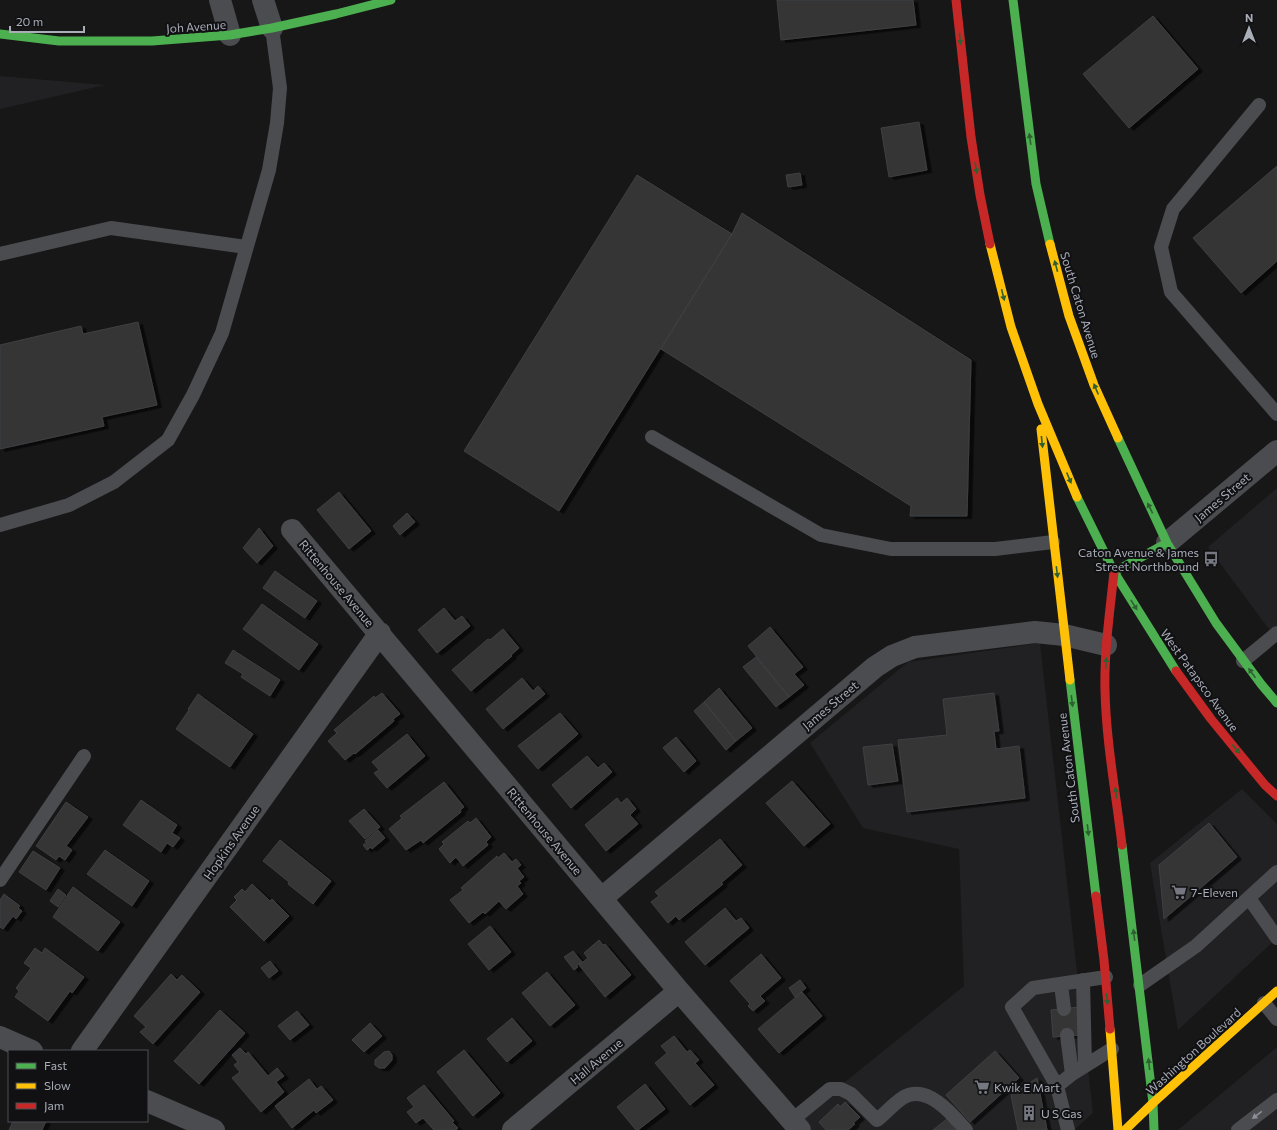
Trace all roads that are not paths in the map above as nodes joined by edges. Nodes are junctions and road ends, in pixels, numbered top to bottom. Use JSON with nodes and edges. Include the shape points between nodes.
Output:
{"nodes":[{"id":1,"x":220,"y":0,"type":"edge"},
{"id":2,"x":263,"y":0,"type":"edge"},
{"id":3,"x":391,"y":0,"type":"edge"},
{"id":4,"x":956,"y":0,"type":"edge"},
{"id":5,"x":1013,"y":0,"type":"edge"},
{"id":6,"x":272,"y":28,"type":"junction"},
{"id":7,"x":0,"y":34,"type":"edge"},
{"id":8,"x":230,"y":35,"type":"junction"},
{"id":9,"x":1259,"y":105,"type":"dead end"},
{"id":10,"x":246,"y":247,"type":"junction"},
{"id":11,"x":0,"y":254,"type":"edge"},
{"id":12,"x":1038,"y":404,"type":"junction"},
{"id":13,"x":1277,"y":414,"type":"edge"},
{"id":14,"x":652,"y":437,"type":"dead end"},
{"id":15,"x":1277,"y":451,"type":"edge"},
{"id":16,"x":0,"y":525,"type":"edge"},
{"id":17,"x":292,"y":530,"type":"dead end"},
{"id":18,"x":1053,"y":542,"type":"junction"},
{"id":19,"x":1167,"y":543,"type":"junction"},
{"id":20,"x":1114,"y":572,"type":"junction"},
{"id":21,"x":380,"y":633,"type":"junction"},
{"id":22,"x":1277,"y":633,"type":"edge"},
{"id":23,"x":1064,"y":635,"type":"junction"},
{"id":24,"x":1106,"y":645,"type":"junction"},
{"id":25,"x":1243,"y":661,"type":"junction"},
{"id":26,"x":1277,"y":703,"type":"edge"},
{"id":27,"x":84,"y":756,"type":"dead end"},
{"id":28,"x":1277,"y":796,"type":"edge"},
{"id":29,"x":1277,"y":872,"type":"edge"},
{"id":30,"x":0,"y":880,"type":"edge"},
{"id":31,"x":602,"y":898,"type":"junction"},
{"id":32,"x":1249,"y":898,"type":"junction"},
{"id":33,"x":1277,"y":938,"type":"edge"},
{"id":34,"x":1106,"y":976,"type":"junction"},
{"id":35,"x":1083,"y":980,"type":"junction"},
{"id":36,"x":1061,"y":984,"type":"junction"},
{"id":37,"x":1140,"y":985,"type":"junction"},
{"id":38,"x":679,"y":991,"type":"junction"},
{"id":39,"x":1277,"y":991,"type":"edge"},
{"id":40,"x":1264,"y":1003,"type":"junction"},
{"id":41,"x":1064,"y":1009,"type":"dead end"},
{"id":42,"x":1277,"y":1019,"type":"edge"},
{"id":43,"x":1067,"y":1034,"type":"dead end"},
{"id":44,"x":0,"y":1037,"type":"edge"},
{"id":45,"x":1112,"y":1048,"type":"junction"},
{"id":46,"x":30,"y":1050,"type":"edge"},
{"id":47,"x":83,"y":1050,"type":"edge"},
{"id":48,"x":1085,"y":1065,"type":"junction"},
{"id":49,"x":1072,"y":1074,"type":"junction"},
{"id":50,"x":1057,"y":1086,"type":"junction"},
{"id":51,"x":1277,"y":1100,"type":"edge"},
{"id":52,"x":148,"y":1101,"type":"edge"},
{"id":53,"x":1153,"y":1103,"type":"junction"},
{"id":54,"x":796,"y":1125,"type":"edge"},
{"id":55,"x":1065,"y":1128,"type":"edge"},
{"id":56,"x":214,"y":1130,"type":"edge"},
{"id":57,"x":512,"y":1130,"type":"edge"},
{"id":58,"x":966,"y":1130,"type":"edge"},
{"id":59,"x":1118,"y":1130,"type":"edge"},
{"id":60,"x":1125,"y":1130,"type":"edge"},
{"id":61,"x":1154,"y":1130,"type":"edge"},
{"id":62,"x":1238,"y":1130,"type":"edge"}],
"edges":[{"from":1,"to":8,"type":"street"},
{"from":2,"to":6,"type":"street"},
{"from":3,"to":6,"type":"main road","name":"Joh Avenue"},
{"from":4,"to":12,"type":"main road","name":"South Caton Avenue","one_way":true,"via":[[980,196],[1011,327]]},
{"from":19,"to":5,"type":"main road","name":"South Caton Avenue","one_way":true,"via":[[1094,385],[1069,316],[1036,184]]},
{"from":6,"to":8,"type":"main road","name":"Joh Avenue"},
{"from":6,"to":10,"type":"lane","via":[[280,88],[277,124],[269,170]]},
{"from":7,"to":8,"type":"main road","name":"Joh Avenue","via":[[59,41],[152,41]]},
{"from":9,"to":13,"type":"lane","via":[[1173,210],[1161,247],[1171,292]]},
{"from":10,"to":11,"type":"lane","via":[[111,228]]},
{"from":10,"to":16,"type":"lane","via":[[222,333],[194,395],[168,440],[114,482],[69,505]]},
{"from":12,"to":18,"type":"main road","name":"South Caton Avenue","one_way":true},
{"from":12,"to":20,"type":"main road","name":"South Caton Avenue","one_way":true,"via":[[1075,493]]},
{"from":14,"to":18,"type":"lane","via":[[822,535],[891,548],[995,548]]},
{"from":15,"to":19,"type":"street","name":"James Street"},
{"from":17,"to":21,"type":"street","name":"Rittenhouse Avenue"},
{"from":18,"to":23,"type":"main road","name":"South Caton Avenue","one_way":true},
{"from":19,"to":20,"type":"main road"},
{"from":19,"to":25,"type":"main road","via":[[1216,623]]},
{"from":20,"to":24,"type":"main road"},
{"from":20,"to":28,"type":"main road","name":"West Patapsco Avenue","one_way":true,"via":[[1167,658]]},
{"from":21,"to":31,"type":"street","name":"Rittenhouse Avenue"},
{"from":21,"to":47,"type":"street","name":"Hopkins Avenue"},
{"from":22,"to":25,"type":"lane"},
{"from":23,"to":24,"type":"street","name":"James Street"},
{"from":23,"to":31,"type":"street","name":"James Street","via":[[1035,632],[915,647],[892,656],[869,672]]},
{"from":23,"to":34,"type":"main road","name":"South Caton Avenue","one_way":true},
{"from":37,"to":24,"type":"main road","one_way":true,"via":[[1109,740],[1105,691]]},
{"from":26,"to":25,"type":"main road","one_way":true},
{"from":27,"to":30,"type":"lane"},
{"from":29,"to":32,"type":"lane"},
{"from":31,"to":38,"type":"street","name":"Rittenhouse Avenue"},
{"from":32,"to":33,"type":"lane"},
{"from":32,"to":37,"type":"lane","via":[[1196,946]]},
{"from":34,"to":35,"type":"lane"},
{"from":34,"to":45,"type":"main road","name":"South Caton Avenue","one_way":true},
{"from":35,"to":36,"type":"lane"},
{"from":35,"to":48,"type":"lane"},
{"from":36,"to":41,"type":"lane"},
{"from":36,"to":50,"type":"lane","via":[[1033,988],[1012,1007]]},
{"from":53,"to":37,"type":"main road","one_way":true},
{"from":38,"to":54,"type":"street","name":"Rittenhouse Avenue"},
{"from":38,"to":57,"type":"street","name":"Hall Avenue"},
{"from":39,"to":40,"type":"main road","name":"Washington Boulevard"},
{"from":40,"to":42,"type":"lane"},
{"from":40,"to":53,"type":"main road","name":"Washington Boulevard"},
{"from":43,"to":49,"type":"lane"},
{"from":44,"to":46,"type":"street"},
{"from":45,"to":48,"type":"lane"},
{"from":45,"to":59,"type":"main road","name":"South Caton Avenue"},
{"from":48,"to":49,"type":"lane"},
{"from":49,"to":50,"type":"lane"},
{"from":50,"to":55,"type":"lane"},
{"from":51,"to":62,"type":"lane","one_way":true},
{"from":52,"to":56,"type":"street"},
{"from":53,"to":60,"type":"main road","name":"Washington Boulevard"},
{"from":53,"to":61,"type":"main road"},
{"from":54,"to":58,"type":"lane","via":[[830,1089],[841,1089],[851,1094],[877,1120],[904,1097],[913,1095],[930,1098],[946,1107]]}]}
